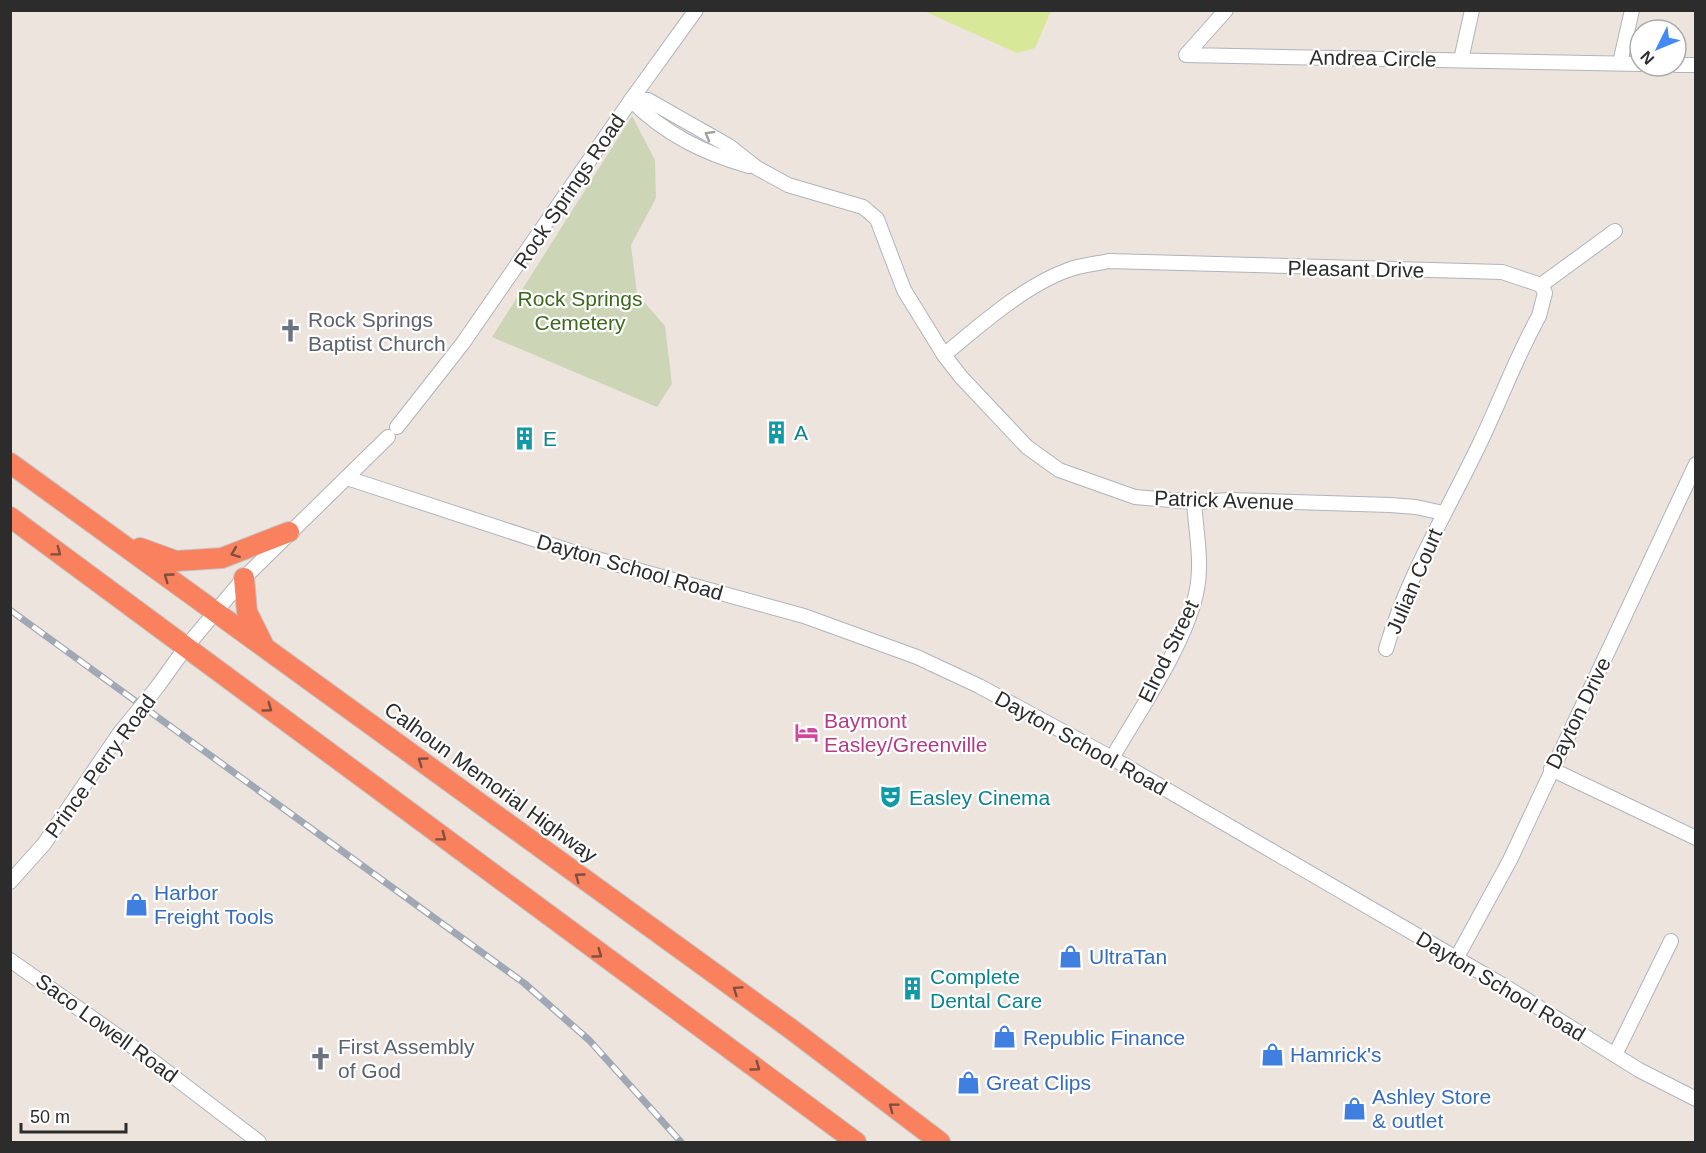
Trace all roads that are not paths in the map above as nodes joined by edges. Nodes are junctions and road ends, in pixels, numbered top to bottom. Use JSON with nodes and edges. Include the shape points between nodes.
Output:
{"nodes":[{"id":1,"x":696,"y":10,"type":"edge"},
{"id":2,"x":1226,"y":10,"type":"edge"},
{"id":3,"x":1472,"y":10,"type":"edge"},
{"id":4,"x":1632,"y":10,"type":"edge"},
{"id":5,"x":1461,"y":60,"type":"junction"},
{"id":6,"x":1620,"y":63,"type":"junction"},
{"id":7,"x":1628,"y":63,"type":"edge"},
{"id":8,"x":631,"y":100,"type":"junction"},
{"id":9,"x":1616,"y":231,"type":"dead end"},
{"id":10,"x":1541,"y":285,"type":"junction"},
{"id":11,"x":944,"y":355,"type":"junction"},
{"id":12,"x":10,"y":463,"type":"edge"},
{"id":13,"x":1695,"y":464,"type":"edge"},
{"id":14,"x":347,"y":478,"type":"junction"},
{"id":15,"x":1194,"y":502,"type":"junction"},
{"id":16,"x":1443,"y":513,"type":"junction"},
{"id":17,"x":10,"y":517,"type":"edge"},
{"id":18,"x":289,"y":532,"type":"junction"},
{"id":19,"x":117,"y":540,"type":"junction"},
{"id":20,"x":244,"y":578,"type":"junction"},
{"id":21,"x":216,"y":611,"type":"junction"},
{"id":22,"x":265,"y":646,"type":"junction"},
{"id":23,"x":186,"y":647,"type":"junction"},
{"id":24,"x":1386,"y":649,"type":"dead end"},
{"id":25,"x":1112,"y":758,"type":"junction"},
{"id":26,"x":1551,"y":769,"type":"junction"},
{"id":27,"x":1695,"y":838,"type":"edge"},
{"id":28,"x":10,"y":882,"type":"edge"},
{"id":29,"x":1671,"y":941,"type":"dead end"},
{"id":30,"x":1456,"y":959,"type":"junction"},
{"id":31,"x":10,"y":960,"type":"edge"},
{"id":32,"x":1615,"y":1055,"type":"junction"},
{"id":33,"x":1695,"y":1099,"type":"edge"},
{"id":34,"x":938,"y":1142,"type":"edge"},
{"id":35,"x":259,"y":1143,"type":"edge"},
{"id":36,"x":856,"y":1143,"type":"edge"}],
"edges":[{"from":1,"to":8,"type":"street","name":"Rock Springs Road"},
{"from":2,"to":5,"type":"street","name":"Andrea Circle","via":[[1186,55]]},
{"from":3,"to":5,"type":"street"},
{"from":4,"to":6,"type":"street"},
{"from":5,"to":6,"type":"street","name":"Andrea Circle"},
{"from":6,"to":7,"type":"street","name":"Andrea Circle"},
{"from":8,"to":11,"type":"street","name":"Patrick Avenue","via":[[648,100],[729,146],[757,168],[788,184],[862,207],[877,219],[904,290]]},
{"from":8,"to":14,"type":"street","name":"Rock Springs Road","via":[[470,333],[392,432]]},
{"from":9,"to":10,"type":"street"},
{"from":10,"to":11,"type":"street","name":"Pleasant Drive","via":[[1502,272],[1109,261],[1069,269],[1042,282]]},
{"from":10,"to":16,"type":"street","via":[[1545,293],[1539,316]]},
{"from":11,"to":15,"type":"street","name":"Patrick Avenue","via":[[1020,440],[1059,470],[1135,497]]},
{"from":12,"to":19,"type":"highway","name":"Calhoun Memorial Highway"},
{"from":13,"to":26,"type":"street","name":"Dayton Drive"},
{"from":14,"to":18,"type":"street","name":"Rock Springs Road"},
{"from":14,"to":25,"type":"street","name":"Dayton School Road","via":[[579,554],[804,616],[863,637],[917,657],[1010,701]]},
{"from":15,"to":16,"type":"street","name":"Patrick Avenue","via":[[1390,505]]},
{"from":15,"to":25,"type":"street","name":"Elrod Street","via":[[1199,568],[1196,595],[1172,652]]},
{"from":16,"to":24,"type":"street","name":"Julian Court"},
{"from":17,"to":23,"type":"highway","one_way":true},
{"from":18,"to":19,"type":"highway","one_way":true,"via":[[222,558],[176,561]]},
{"from":18,"to":20,"type":"street","name":"Rock Springs Road"},
{"from":21,"to":19,"type":"highway","name":"Calhoun Memorial Highway","one_way":true},
{"from":20,"to":21,"type":"street","name":"Rock Springs Road"},
{"from":20,"to":22,"type":"highway","via":[[247,612]]},
{"from":21,"to":22,"type":"highway","name":"Calhoun Memorial Highway"},
{"from":21,"to":23,"type":"street","name":"Rock Springs Road"},
{"from":34,"to":22,"type":"highway","name":"Calhoun Memorial Highway","one_way":true,"via":[[783,1023]]},
{"from":23,"to":28,"type":"street","name":"Prince Perry Road","bridge":true,"via":[[118,734],[44,844]]},
{"from":23,"to":36,"type":"highway","one_way":true},
{"from":25,"to":30,"type":"street","name":"Dayton School Road"},
{"from":26,"to":27,"type":"street"},
{"from":26,"to":30,"type":"street","name":"Dayton Drive","via":[[1490,901]]},
{"from":29,"to":32,"type":"street"},
{"from":30,"to":32,"type":"street","name":"Dayton School Road"},
{"from":31,"to":35,"type":"street","name":"Saco Lowell Road","via":[[153,1061]]},
{"from":32,"to":33,"type":"street","name":"Dayton School Road"}]}
